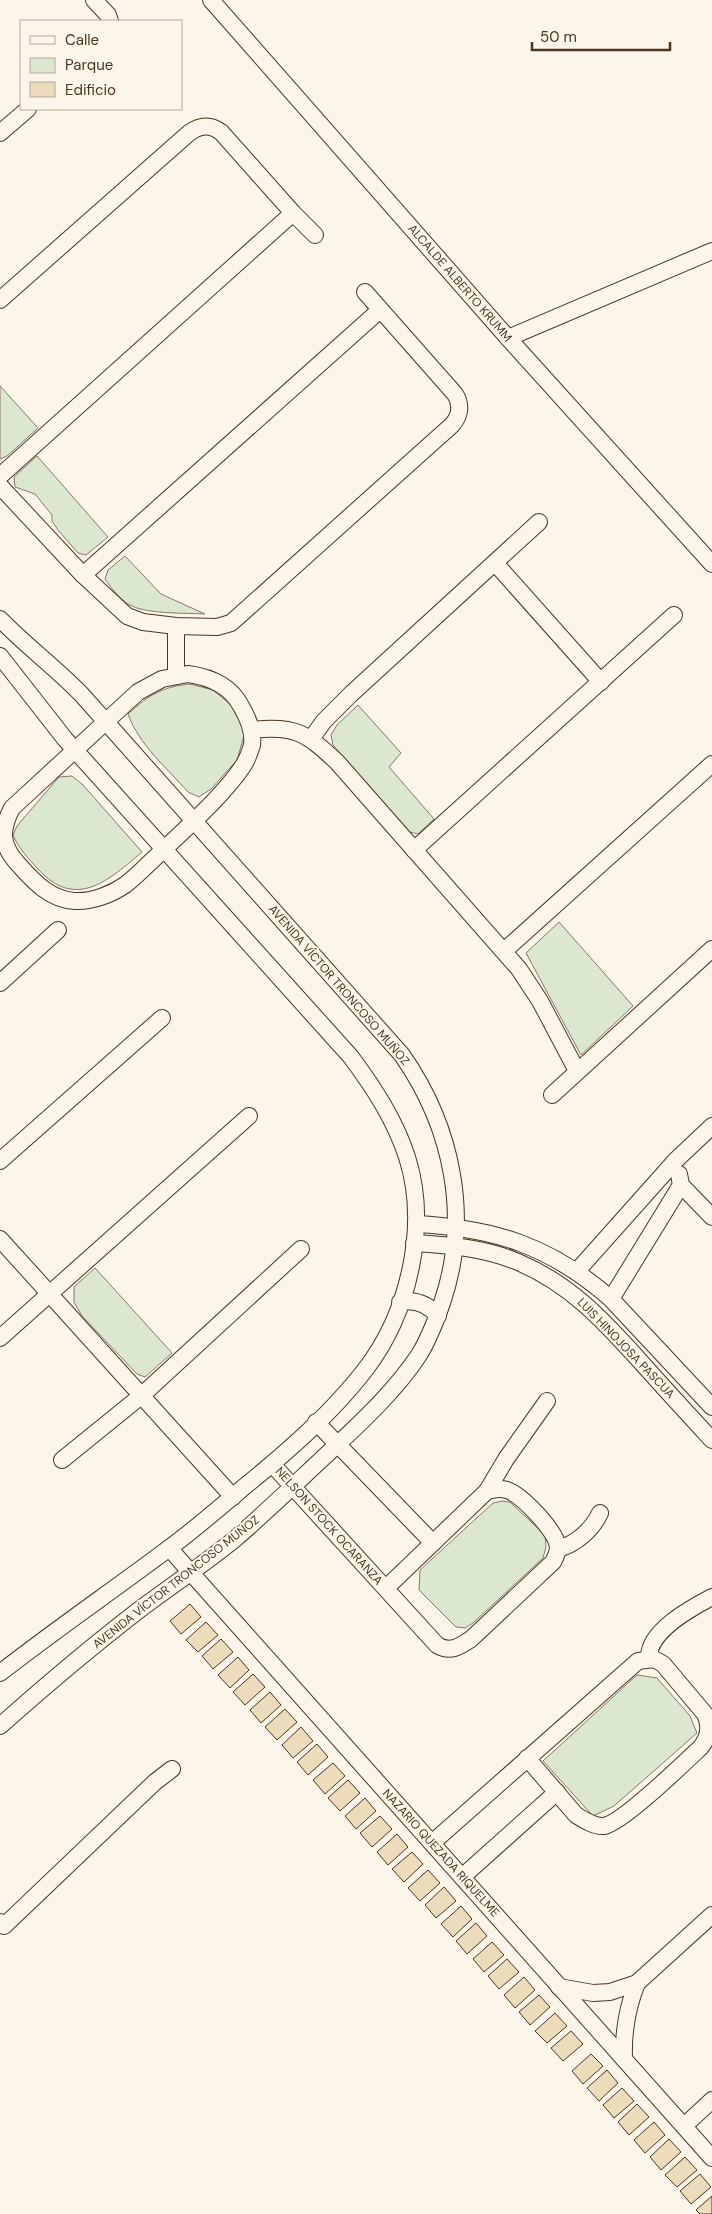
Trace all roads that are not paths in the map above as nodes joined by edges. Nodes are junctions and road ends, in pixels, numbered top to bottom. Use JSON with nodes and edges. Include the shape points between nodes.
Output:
{"nodes":[{"id":1,"x":94,"y":0,"type":"edge"},
{"id":2,"x":211,"y":0,"type":"edge"},
{"id":3,"x":110,"y":20,"type":"edge"},
{"id":4,"x":27,"y":110,"type":"edge"},
{"id":5,"x":0,"y":133,"type":"edge"},
{"id":6,"x":293,"y":213,"type":"junction"},
{"id":7,"x":315,"y":235,"type":"dead end"},
{"id":8,"x":712,"y":251,"type":"edge"},
{"id":9,"x":365,"y":292,"type":"dead end"},
{"id":10,"x":0,"y":300,"type":"edge"},
{"id":11,"x":380,"y":310,"type":"junction"},
{"id":12,"x":508,"y":338,"type":"junction"},
{"id":13,"x":0,"y":476,"type":"edge"},
{"id":14,"x":0,"y":486,"type":"edge"},
{"id":15,"x":539,"y":522,"type":"dead end"},
{"id":16,"x":495,"y":563,"type":"junction"},
{"id":17,"x":712,"y":564,"type":"edge"},
{"id":18,"x":83,"y":576,"type":"junction"},
{"id":19,"x":674,"y":615,"type":"dead end"},
{"id":20,"x":0,"y":619,"type":"edge"},
{"id":21,"x":176,"y":626,"type":"junction"},
{"id":22,"x":0,"y":656,"type":"edge"},
{"id":23,"x":176,"y":676,"type":"junction"},
{"id":24,"x":601,"y":682,"type":"junction"},
{"id":25,"x":105,"y":723,"type":"junction"},
{"id":26,"x":252,"y":730,"type":"junction"},
{"id":27,"x":311,"y":740,"type":"junction"},
{"id":28,"x":75,"y":750,"type":"junction"},
{"id":29,"x":712,"y":764,"type":"edge"},
{"id":30,"x":195,"y":821,"type":"junction"},
{"id":31,"x":1,"y":828,"type":"edge"},
{"id":32,"x":164,"y":850,"type":"junction"},
{"id":33,"x":414,"y":850,"type":"junction"},
{"id":34,"x":58,"y":930,"type":"dead end"},
{"id":35,"x":712,"y":949,"type":"edge"},
{"id":36,"x":504,"y":951,"type":"junction"},
{"id":37,"x":0,"y":982,"type":"edge"},
{"id":38,"x":162,"y":1018,"type":"dead end"},
{"id":39,"x":577,"y":1071,"type":"junction"},
{"id":40,"x":552,"y":1095,"type":"dead end"},
{"id":41,"x":248,"y":1116,"type":"dead end"},
{"id":42,"x":712,"y":1126,"type":"edge"},
{"id":43,"x":676,"y":1160,"type":"junction"},
{"id":44,"x":0,"y":1161,"type":"edge"},
{"id":45,"x":681,"y":1185,"type":"junction"},
{"id":46,"x":712,"y":1217,"type":"edge"},
{"id":47,"x":416,"y":1224,"type":"junction"},
{"id":48,"x":456,"y":1226,"type":"junction"},
{"id":49,"x":0,"y":1239,"type":"edge"},
{"id":50,"x":414,"y":1243,"type":"junction"},
{"id":51,"x":455,"y":1246,"type":"junction"},
{"id":52,"x":301,"y":1249,"type":"dead end"},
{"id":53,"x":576,"y":1271,"type":"junction"},
{"id":54,"x":49,"y":1294,"type":"junction"},
{"id":55,"x":611,"y":1299,"type":"junction"},
{"id":56,"x":400,"y":1302,"type":"junction"},
{"id":57,"x":438,"y":1316,"type":"junction"},
{"id":58,"x":0,"y":1338,"type":"edge"},
{"id":59,"x":141,"y":1396,"type":"junction"},
{"id":60,"x":547,"y":1402,"type":"dead end"},
{"id":61,"x":712,"y":1407,"type":"edge"},
{"id":62,"x":316,"y":1422,"type":"junction"},
{"id":63,"x":712,"y":1440,"type":"edge"},
{"id":64,"x":338,"y":1444,"type":"junction"},
{"id":65,"x":62,"y":1460,"type":"dead end"},
{"id":66,"x":272,"y":1464,"type":"junction"},
{"id":67,"x":293,"y":1487,"type":"junction"},
{"id":68,"x":487,"y":1491,"type":"junction"},
{"id":69,"x":233,"y":1497,"type":"junction"},
{"id":70,"x":600,"y":1513,"type":"dead end"},
{"id":71,"x":433,"y":1543,"type":"junction"},
{"id":72,"x":169,"y":1548,"type":"junction"},
{"id":73,"x":558,"y":1549,"type":"junction"},
{"id":74,"x":191,"y":1573,"type":"junction"},
{"id":75,"x":386,"y":1588,"type":"junction"},
{"id":76,"x":712,"y":1597,"type":"edge"},
{"id":77,"x":649,"y":1658,"type":"junction"},
{"id":78,"x":0,"y":1673,"type":"edge"},
{"id":79,"x":0,"y":1726,"type":"edge"},
{"id":80,"x":527,"y":1758,"type":"junction"},
{"id":81,"x":172,"y":1769,"type":"dead end"},
{"id":82,"x":557,"y":1792,"type":"junction"},
{"id":83,"x":432,"y":1843,"type":"junction"},
{"id":84,"x":462,"y":1877,"type":"junction"},
{"id":85,"x":712,"y":1915,"type":"edge"},
{"id":86,"x":0,"y":1922,"type":"edge"},
{"id":87,"x":637,"y":1983,"type":"junction"},
{"id":88,"x":559,"y":1987,"type":"junction"},
{"id":89,"x":624,"y":2059,"type":"junction"},
{"id":90,"x":712,"y":2100,"type":"edge"},
{"id":91,"x":684,"y":2126,"type":"junction"},
{"id":92,"x":712,"y":2158,"type":"edge"}],
"edges":[{"from":1,"to":3,"type":"street"},
{"from":2,"to":12,"type":"street","name":"ALCALDE ALBERTO KRUMM"},
{"from":4,"to":5,"type":"street"},
{"from":6,"to":7,"type":"street"},
{"from":6,"to":10,"type":"street","via":[[221,132],[211,126],[199,127]]},
{"from":6,"to":13,"type":"street"},
{"from":8,"to":12,"type":"street"},
{"from":9,"to":11,"type":"street"},
{"from":11,"to":18,"type":"street"},
{"from":11,"to":21,"type":"street","via":[[455,394],[459,402],[458,417],[230,623],[217,627]]},
{"from":12,"to":17,"type":"street","name":"ALCALDE ALBERTO KRUMM"},
{"from":14,"to":18,"type":"street"},
{"from":15,"to":16,"type":"street"},
{"from":16,"to":24,"type":"street"},
{"from":16,"to":27,"type":"street","via":[[351,694],[324,721]]},
{"from":18,"to":21,"type":"street","via":[[127,616],[143,622]]},
{"from":19,"to":24,"type":"street"},
{"from":20,"to":25,"type":"street","name":"AVENIDA VÍCTOR TRONCOSO MUÑOZ","via":[[61,673]]},
{"from":21,"to":23,"type":"street"},
{"from":22,"to":28,"type":"street"},
{"from":23,"to":25,"type":"street","via":[[150,684]]},
{"from":23,"to":26,"type":"street","via":[[204,676],[225,688],[238,700]]},
{"from":24,"to":33,"type":"street"},
{"from":25,"to":28,"type":"street"},
{"from":25,"to":30,"type":"street","name":"AVENIDA VÍCTOR TRONCOSO MUÑOZ"},
{"from":26,"to":27,"type":"street","via":[[280,728]]},
{"from":26,"to":30,"type":"street","via":[[252,744],[244,765]]},
{"from":27,"to":33,"type":"street","via":[[337,762]]},
{"from":28,"to":31,"type":"street","via":[[12,808]]},
{"from":28,"to":32,"type":"street"},
{"from":29,"to":36,"type":"street"},
{"from":30,"to":32,"type":"street"},
{"from":30,"to":48,"type":"street","name":"AVENIDA VÍCTOR TRONCOSO MUÑOZ","via":[[387,1036],[419,1079],[438,1120],[452,1169]]},
{"from":31,"to":32,"type":"street","via":[[6,848],[37,886],[74,901],[102,896],[126,884]]},
{"from":32,"to":47,"type":"street","via":[[366,1077],[390,1115],[407,1158]]},
{"from":33,"to":36,"type":"street"},
{"from":34,"to":37,"type":"street"},
{"from":35,"to":39,"type":"street"},
{"from":36,"to":39,"type":"street","via":[[540,1001]]},
{"from":38,"to":44,"type":"street"},
{"from":39,"to":40,"type":"street"},
{"from":41,"to":54,"type":"street"},
{"from":42,"to":43,"type":"street"},
{"from":43,"to":45,"type":"street"},
{"from":43,"to":53,"type":"street"},
{"from":45,"to":46,"type":"street"},
{"from":45,"to":55,"type":"street"},
{"from":47,"to":48,"type":"street","name":"LUIS HINOJOSA PASCUA"},
{"from":47,"to":50,"type":"street"},
{"from":48,"to":51,"type":"street","name":"AVENIDA VÍCTOR TRONCOSO MUÑOZ"},
{"from":48,"to":53,"type":"street","name":"LUIS HINOJOSA PASCUA","via":[[523,1243]]},
{"from":49,"to":54,"type":"street"},
{"from":50,"to":51,"type":"street","name":"LUIS HINOJOSA PASCUA"},
{"from":50,"to":56,"type":"street"},
{"from":51,"to":57,"type":"street","name":"AVENIDA VÍCTOR TRONCOSO MUÑOZ"},
{"from":51,"to":63,"type":"street","name":"LUIS HINOJOSA PASCUA","via":[[516,1261],[572,1292],[608,1326]]},
{"from":52,"to":59,"type":"street"},
{"from":53,"to":55,"type":"street","name":"LUIS HINOJOSA PASCUA"},
{"from":54,"to":58,"type":"street"},
{"from":54,"to":59,"type":"street"},
{"from":55,"to":61,"type":"street","name":"LUIS HINOJOSA PASCUA"},
{"from":56,"to":57,"type":"street","via":[[422,1303]]},
{"from":56,"to":62,"type":"street","via":[[387,1335],[366,1369]]},
{"from":57,"to":64,"type":"street","name":"AVENIDA VÍCTOR TRONCOSO MUÑOZ","via":[[410,1368]]},
{"from":59,"to":65,"type":"street"},
{"from":59,"to":69,"type":"street"},
{"from":60,"to":68,"type":"street","name":"NELSON STOCK OCARANZA"},
{"from":62,"to":64,"type":"street"},
{"from":62,"to":66,"type":"street"},
{"from":64,"to":67,"type":"street","name":"AVENIDA VÍCTOR TRONCOSO MUÑOZ"},
{"from":64,"to":71,"type":"street"},
{"from":66,"to":67,"type":"street","name":"NELSON STOCK OCARANZA"},
{"from":66,"to":69,"type":"street"},
{"from":67,"to":74,"type":"street","name":"AVENIDA VÍCTOR TRONCOSO MUÑOZ"},
{"from":67,"to":75,"type":"street","name":"NELSON STOCK OCARANZA"},
{"from":68,"to":71,"type":"street","name":"NELSON STOCK OCARANZA"},
{"from":68,"to":73,"type":"street","via":[[506,1490],[521,1499],[548,1527]]},
{"from":69,"to":72,"type":"street"},
{"from":70,"to":73,"type":"street","via":[[591,1527]]},
{"from":71,"to":75,"type":"street","name":"NELSON STOCK OCARANZA"},
{"from":72,"to":74,"type":"street","name":"NAZARIO QUEZADA RIQUELME"},
{"from":72,"to":78,"type":"street"},
{"from":73,"to":75,"type":"street","name":"NELSON STOCK OCARANZA","via":[[553,1562],[471,1638],[452,1650],[437,1645]]},
{"from":74,"to":79,"type":"street","name":"AVENIDA VÍCTOR TRONCOSO MUÑOZ","via":[[85,1652]]},
{"from":74,"to":83,"type":"street","name":"NAZARIO QUEZADA RIQUELME"},
{"from":76,"to":77,"type":"street","via":[[681,1615],[656,1637],[650,1647]]},
{"from":77,"to":80,"type":"street","via":[[634,1664]]},
{"from":77,"to":82,"type":"street","via":[[663,1664],[705,1714],[710,1727],[706,1742],[612,1824],[602,1826],[584,1820]]},
{"from":80,"to":82,"type":"street"},
{"from":80,"to":83,"type":"street"},
{"from":81,"to":86,"type":"street","via":[[4,1926]]},
{"from":82,"to":84,"type":"street"},
{"from":83,"to":84,"type":"street","name":"NAZARIO QUEZADA RIQUELME"},
{"from":84,"to":88,"type":"street","name":"NAZARIO QUEZADA RIQUELME"},
{"from":85,"to":87,"type":"street"},
{"from":87,"to":88,"type":"street","via":[[610,1992],[593,1993]]},
{"from":87,"to":89,"type":"street","via":[[625,2025]]},
{"from":88,"to":89,"type":"street","name":"NAZARIO QUEZADA RIQUELME"},
{"from":89,"to":91,"type":"street","name":"NAZARIO QUEZADA RIQUELME"},
{"from":90,"to":91,"type":"street"},
{"from":91,"to":92,"type":"street","name":"NAZARIO QUEZADA RIQUELME"}]}
